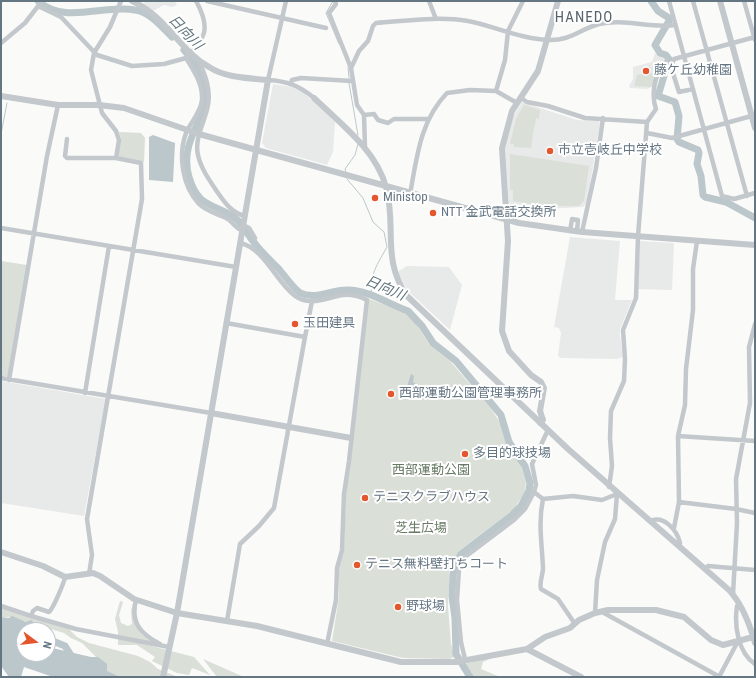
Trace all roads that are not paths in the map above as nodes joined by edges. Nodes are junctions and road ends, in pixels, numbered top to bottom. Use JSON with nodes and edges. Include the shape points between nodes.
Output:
{"nodes":[{"id":1,"x":42,"y":1,"type":"edge"},
{"id":2,"x":121,"y":1,"type":"edge"},
{"id":3,"x":132,"y":1,"type":"edge"},
{"id":4,"x":196,"y":1,"type":"edge"},
{"id":5,"x":208,"y":1,"type":"edge"},
{"id":6,"x":286,"y":1,"type":"edge"},
{"id":7,"x":335,"y":1,"type":"edge"},
{"id":8,"x":429,"y":1,"type":"edge"},
{"id":9,"x":558,"y":1,"type":"edge"},
{"id":10,"x":668,"y":1,"type":"edge"},
{"id":11,"x":693,"y":1,"type":"edge"},
{"id":12,"x":720,"y":1,"type":"edge"},
{"id":13,"x":744,"y":1,"type":"edge"},
{"id":14,"x":521,"y":2,"type":"edge"},
{"id":15,"x":141,"y":3,"type":"edge"},
{"id":16,"x":38,"y":6,"type":"junction"},
{"id":17,"x":282,"y":17,"type":"junction"},
{"id":18,"x":436,"y":20,"type":"junction"},
{"id":19,"x":675,"y":25,"type":"junction"},
{"id":20,"x":326,"y":28,"type":"dead end"},
{"id":21,"x":508,"y":31,"type":"junction"},
{"id":22,"x":755,"y":38,"type":"edge"},
{"id":23,"x":548,"y":40,"type":"junction"},
{"id":24,"x":1,"y":44,"type":"edge"},
{"id":25,"x":732,"y":44,"type":"junction"},
{"id":26,"x":707,"y":50,"type":"junction"},
{"id":27,"x":191,"y":52,"type":"junction"},
{"id":28,"x":94,"y":53,"type":"junction"},
{"id":29,"x":684,"y":57,"type":"junction"},
{"id":30,"x":186,"y":58,"type":"junction"},
{"id":31,"x":199,"y":61,"type":"junction"},
{"id":32,"x":672,"y":64,"type":"junction"},
{"id":33,"x":351,"y":68,"type":"junction"},
{"id":34,"x":268,"y":80,"type":"junction"},
{"id":35,"x":352,"y":81,"type":"junction"},
{"id":36,"x":291,"y":83,"type":"junction"},
{"id":37,"x":693,"y":89,"type":"junction"},
{"id":38,"x":496,"y":91,"type":"junction"},
{"id":39,"x":1,"y":96,"type":"edge"},
{"id":40,"x":314,"y":98,"type":"joint"},
{"id":41,"x":519,"y":100,"type":"junction"},
{"id":42,"x":58,"y":105,"type":"junction"},
{"id":43,"x":99,"y":105,"type":"junction"},
{"id":44,"x":364,"y":115,"type":"junction"},
{"id":45,"x":753,"y":116,"type":"edge"},
{"id":46,"x":603,"y":118,"type":"junction"},
{"id":47,"x":428,"y":119,"type":"junction"},
{"id":48,"x":647,"y":122,"type":"junction"},
{"id":49,"x":727,"y":124,"type":"junction"},
{"id":50,"x":755,"y":128,"type":"edge"},
{"id":51,"x":704,"y":130,"type":"junction"},
{"id":52,"x":189,"y":131,"type":"junction"},
{"id":53,"x":647,"y":133,"type":"junction"},
{"id":54,"x":198,"y":134,"type":"junction"},
{"id":55,"x":67,"y":139,"type":"dead end"},
{"id":56,"x":365,"y":147,"type":"junction"},
{"id":57,"x":256,"y":150,"type":"junction"},
{"id":58,"x":116,"y":158,"type":"junction"},
{"id":59,"x":386,"y":187,"type":"junction"},
{"id":60,"x":755,"y":193,"type":"edge"},
{"id":61,"x":410,"y":194,"type":"junction"},
{"id":62,"x":747,"y":196,"type":"junction"},
{"id":63,"x":245,"y":216,"type":"junction"},
{"id":64,"x":505,"y":220,"type":"junction"},
{"id":65,"x":1,"y":228,"type":"edge"},
{"id":66,"x":243,"y":229,"type":"junction"},
{"id":67,"x":570,"y":230,"type":"junction"},
{"id":68,"x":579,"y":232,"type":"junction"},
{"id":69,"x":34,"y":233,"type":"junction"},
{"id":70,"x":638,"y":236,"type":"junction"},
{"id":71,"x":255,"y":238,"type":"dead end"},
{"id":72,"x":697,"y":241,"type":"junction"},
{"id":73,"x":240,"y":243,"type":"junction"},
{"id":74,"x":755,"y":245,"type":"edge"},
{"id":75,"x":109,"y":246,"type":"junction"},
{"id":76,"x":134,"y":250,"type":"junction"},
{"id":77,"x":236,"y":268,"type":"junction"},
{"id":78,"x":312,"y":301,"type":"junction"},
{"id":79,"x":226,"y":323,"type":"junction"},
{"id":80,"x":755,"y":324,"type":"edge"},
{"id":81,"x":305,"y":337,"type":"junction"},
{"id":82,"x":749,"y":373,"type":"junction"},
{"id":83,"x":755,"y":374,"type":"edge"},
{"id":84,"x":1,"y":378,"type":"edge"},
{"id":85,"x":9,"y":380,"type":"junction"},
{"id":86,"x":85,"y":393,"type":"junction"},
{"id":87,"x":108,"y":397,"type":"junction"},
{"id":88,"x":211,"y":413,"type":"junction"},
{"id":89,"x":540,"y":423,"type":"junction"},
{"id":90,"x":288,"y":428,"type":"junction"},
{"id":91,"x":548,"y":430,"type":"junction"},
{"id":92,"x":678,"y":436,"type":"junction"},
{"id":93,"x":351,"y":438,"type":"junction"},
{"id":94,"x":742,"y":440,"type":"junction"},
{"id":95,"x":755,"y":440,"type":"edge"},
{"id":96,"x":609,"y":487,"type":"junction"},
{"id":97,"x":534,"y":492,"type":"junction"},
{"id":98,"x":617,"y":494,"type":"junction"},
{"id":99,"x":543,"y":499,"type":"junction"},
{"id":100,"x":679,"y":502,"type":"junction"},
{"id":101,"x":736,"y":509,"type":"junction"},
{"id":102,"x":755,"y":513,"type":"edge"},
{"id":103,"x":650,"y":521,"type":"junction"},
{"id":104,"x":674,"y":528,"type":"junction"},
{"id":105,"x":678,"y":545,"type":"junction"},
{"id":106,"x":1,"y":552,"type":"edge"},
{"id":107,"x":735,"y":567,"type":"junction"},
{"id":108,"x":704,"y":568,"type":"junction"},
{"id":109,"x":755,"y":570,"type":"edge"},
{"id":110,"x":89,"y":574,"type":"junction"},
{"id":111,"x":65,"y":577,"type":"junction"},
{"id":112,"x":732,"y":594,"type":"junction"},
{"id":113,"x":136,"y":600,"type":"junction"},
{"id":114,"x":739,"y":605,"type":"junction"},
{"id":115,"x":1,"y":606,"type":"edge"},
{"id":116,"x":603,"y":611,"type":"junction"},
{"id":117,"x":177,"y":613,"type":"junction"},
{"id":118,"x":595,"y":613,"type":"junction"},
{"id":119,"x":31,"y":616,"type":"junction"},
{"id":120,"x":227,"y":621,"type":"junction"},
{"id":121,"x":575,"y":624,"type":"junction"},
{"id":122,"x":754,"y":639,"type":"edge"},
{"id":123,"x":739,"y":642,"type":"junction"},
{"id":124,"x":327,"y":644,"type":"junction"},
{"id":125,"x":168,"y":647,"type":"junction"},
{"id":126,"x":527,"y":649,"type":"junction"},
{"id":127,"x":465,"y":659,"type":"junction"},
{"id":128,"x":755,"y":664,"type":"edge"},
{"id":129,"x":163,"y":677,"type":"edge"},
{"id":130,"x":581,"y":677,"type":"edge"},
{"id":131,"x":719,"y":677,"type":"edge"}],
"edges":[{"from":1,"to":16,"type":"street"},
{"from":2,"to":28,"type":"street","via":[[110,27]]},
{"from":3,"to":15,"type":"street"},
{"from":4,"to":27,"type":"street","via":[[203,13],[205,35]]},
{"from":5,"to":17,"type":"street"},
{"from":6,"to":17,"type":"street"},
{"from":7,"to":33,"type":"street","via":[[336,4],[329,13]]},
{"from":8,"to":18,"type":"street"},
{"from":9,"to":23,"type":"street"},
{"from":10,"to":19,"type":"street"},
{"from":11,"to":26,"type":"street"},
{"from":12,"to":25,"type":"street"},
{"from":13,"to":22,"type":"street"},
{"from":14,"to":21,"type":"street"},
{"from":15,"to":27,"type":"street","via":[[166,24]]},
{"from":16,"to":24,"type":"street","via":[[25,24]]},
{"from":16,"to":28,"type":"street","via":[[61,17]]},
{"from":17,"to":20,"type":"street"},
{"from":17,"to":34,"type":"street"},
{"from":18,"to":21,"type":"street","via":[[466,21]]},
{"from":18,"to":33,"type":"street","via":[[376,24]]},
{"from":19,"to":23,"type":"street","via":[[626,22],[600,24],[574,36]]},
{"from":19,"to":29,"type":"street"},
{"from":21,"to":23,"type":"street"},
{"from":21,"to":38,"type":"street","via":[[505,60]]},
{"from":22,"to":25,"type":"street"},
{"from":23,"to":41,"type":"street","via":[[538,71]]},
{"from":25,"to":26,"type":"street"},
{"from":25,"to":45,"type":"street"},
{"from":26,"to":29,"type":"street"},
{"from":26,"to":49,"type":"street"},
{"from":27,"to":30,"type":"street"},
{"from":27,"to":31,"type":"street"},
{"from":28,"to":30,"type":"street","via":[[132,66],[164,64]]},
{"from":28,"to":43,"type":"street","via":[[91,70]]},
{"from":29,"to":32,"type":"street","via":[[674,59]]},
{"from":29,"to":37,"type":"street"},
{"from":30,"to":52,"type":"street","via":[[198,78],[202,98]]},
{"from":31,"to":34,"type":"street","via":[[226,74]]},
{"from":31,"to":54,"type":"street","via":[[208,83],[209,96]]},
{"from":32,"to":37,"type":"street","via":[[679,92]]},
{"from":32,"to":48,"type":"street","via":[[666,62],[661,67],[652,94],[656,109]]},
{"from":33,"to":35,"type":"street"},
{"from":34,"to":36,"type":"street"},
{"from":34,"to":57,"type":"street"},
{"from":35,"to":36,"type":"street","via":[[301,78],[292,80]]},
{"from":35,"to":44,"type":"street","via":[[356,105]]},
{"from":36,"to":40,"type":"street"},
{"from":37,"to":51,"type":"street"},
{"from":38,"to":41,"type":"street"},
{"from":38,"to":47,"type":"street","via":[[470,90],[447,93]]},
{"from":39,"to":42,"type":"street"},
{"from":40,"to":56,"type":"street"},
{"from":41,"to":46,"type":"street","via":[[548,106],[577,117]]},
{"from":41,"to":64,"type":"street","via":[[512,111],[502,148]]},
{"from":42,"to":43,"type":"street"},
{"from":42,"to":69,"type":"street"},
{"from":43,"to":52,"type":"street","via":[[124,108]]},
{"from":43,"to":58,"type":"street","via":[[120,140]]},
{"from":44,"to":47,"type":"street","via":[[374,114],[378,120],[388,123],[394,120]]},
{"from":44,"to":56,"type":"street"},
{"from":45,"to":49,"type":"street"},
{"from":45,"to":50,"type":"street"},
{"from":46,"to":48,"type":"street"},
{"from":46,"to":68,"type":"street","via":[[596,168]]},
{"from":47,"to":61,"type":"street","via":[[419,141]]},
{"from":48,"to":53,"type":"street"},
{"from":49,"to":51,"type":"street"},
{"from":49,"to":62,"type":"street"},
{"from":51,"to":53,"type":"street","via":[[672,138]]},
{"from":51,"to":62,"type":"street","via":[[722,196],[734,199]]},
{"from":52,"to":54,"type":"street"},
{"from":52,"to":66,"type":"street","via":[[184,139],[182,160],[185,180],[198,204],[206,210],[230,219],[236,227]]},
{"from":53,"to":70,"type":"street"},
{"from":54,"to":57,"type":"street"},
{"from":54,"to":63,"type":"street","via":[[201,167],[227,205]]},
{"from":55,"to":58,"type":"street","via":[[64,156],[67,158]]},
{"from":56,"to":59,"type":"street"},
{"from":57,"to":59,"type":"street"},
{"from":57,"to":63,"type":"street"},
{"from":58,"to":76,"type":"street","via":[[141,163],[142,199]]},
{"from":59,"to":61,"type":"street"},
{"from":59,"to":89,"type":"street","via":[[392,267],[398,284],[407,296]]},
{"from":60,"to":62,"type":"street"},
{"from":61,"to":64,"type":"street"},
{"from":63,"to":66,"type":"street"},
{"from":64,"to":67,"type":"street"},
{"from":64,"to":89,"type":"street","via":[[508,241],[502,331],[509,351],[544,388],[540,411],[543,420]]},
{"from":65,"to":69,"type":"street"},
{"from":66,"to":71,"type":"street","via":[[249,228]]},
{"from":66,"to":73,"type":"street"},
{"from":67,"to":68,"type":"street"},
{"from":67,"to":68,"type":"street","via":[[572,219],[578,220]]},
{"from":68,"to":70,"type":"street"},
{"from":69,"to":75,"type":"street"},
{"from":69,"to":85,"type":"street"},
{"from":70,"to":72,"type":"street"},
{"from":70,"to":96,"type":"street","via":[[636,298],[623,330],[624,381],[611,411],[612,466]]},
{"from":72,"to":74,"type":"street"},
{"from":72,"to":92,"type":"street","via":[[685,405]]},
{"from":73,"to":77,"type":"street"},
{"from":73,"to":78,"type":"street","via":[[252,248],[295,296]]},
{"from":75,"to":76,"type":"street"},
{"from":75,"to":86,"type":"street"},
{"from":76,"to":77,"type":"street"},
{"from":76,"to":87,"type":"street"},
{"from":77,"to":79,"type":"street"},
{"from":78,"to":81,"type":"street"},
{"from":78,"to":93,"type":"street","via":[[349,295],[367,300]]},
{"from":79,"to":81,"type":"street"},
{"from":79,"to":88,"type":"street"},
{"from":80,"to":82,"type":"street","via":[[749,347]]},
{"from":81,"to":90,"type":"street"},
{"from":82,"to":83,"type":"street"},
{"from":82,"to":94,"type":"street","via":[[750,403]]},
{"from":84,"to":85,"type":"street"},
{"from":85,"to":86,"type":"street"},
{"from":86,"to":87,"type":"street"},
{"from":87,"to":88,"type":"street"},
{"from":87,"to":110,"type":"street","via":[[87,519],[92,556]]},
{"from":88,"to":90,"type":"street"},
{"from":88,"to":117,"type":"street"},
{"from":89,"to":91,"type":"street"},
{"from":90,"to":93,"type":"street"},
{"from":90,"to":120,"type":"street","via":[[274,508],[240,544]]},
{"from":91,"to":96,"type":"street"},
{"from":91,"to":97,"type":"street","via":[[532,464],[536,485]]},
{"from":92,"to":94,"type":"street"},
{"from":92,"to":100,"type":"street"},
{"from":93,"to":124,"type":"street","via":[[344,494],[342,550],[337,568],[336,600]]},
{"from":94,"to":95,"type":"street"},
{"from":94,"to":101,"type":"street","via":[[736,479]]},
{"from":96,"to":98,"type":"street"},
{"from":97,"to":99,"type":"street"},
{"from":97,"to":127,"type":"street","via":[[521,514],[465,557],[459,569],[457,600]]},
{"from":98,"to":99,"type":"street","via":[[602,500],[573,496]]},
{"from":98,"to":103,"type":"street"},
{"from":98,"to":118,"type":"street","via":[[615,519],[605,542],[597,580]]},
{"from":99,"to":121,"type":"street","via":[[540,518],[543,569],[541,589],[558,599]]},
{"from":100,"to":101,"type":"street"},
{"from":100,"to":104,"type":"street"},
{"from":101,"to":102,"type":"street"},
{"from":101,"to":107,"type":"street"},
{"from":103,"to":104,"type":"street","via":[[659,521]]},
{"from":103,"to":105,"type":"street"},
{"from":104,"to":105,"type":"street","via":[[680,542]]},
{"from":105,"to":108,"type":"street"},
{"from":106,"to":111,"type":"street","via":[[43,566]]},
{"from":107,"to":108,"type":"street"},
{"from":107,"to":109,"type":"street"},
{"from":107,"to":112,"type":"street"},
{"from":108,"to":112,"type":"street"},
{"from":110,"to":111,"type":"street"},
{"from":110,"to":113,"type":"street","via":[[100,576]]},
{"from":111,"to":119,"type":"street","via":[[53,609],[49,612],[38,608]]},
{"from":112,"to":114,"type":"street"},
{"from":113,"to":117,"type":"street"},
{"from":113,"to":125,"type":"street","via":[[134,616],[142,633]]},
{"from":114,"to":122,"type":"street"},
{"from":114,"to":123,"type":"street","via":[[735,617]]},
{"from":115,"to":119,"type":"street"},
{"from":116,"to":118,"type":"street"},
{"from":116,"to":123,"type":"street","via":[[661,611],[684,617],[716,644]]},
{"from":116,"to":131,"type":"street"},
{"from":117,"to":120,"type":"street"},
{"from":117,"to":125,"type":"street"},
{"from":118,"to":121,"type":"street"},
{"from":119,"to":125,"type":"street","via":[[76,629]]},
{"from":120,"to":124,"type":"street"},
{"from":121,"to":126,"type":"street","via":[[545,637]]},
{"from":122,"to":123,"type":"street"},
{"from":123,"to":128,"type":"street","via":[[746,657]]},
{"from":123,"to":131,"type":"street"},
{"from":124,"to":127,"type":"street","via":[[401,662],[456,662]]},
{"from":125,"to":129,"type":"street"},
{"from":126,"to":127,"type":"street"},
{"from":126,"to":130,"type":"street"}]}
